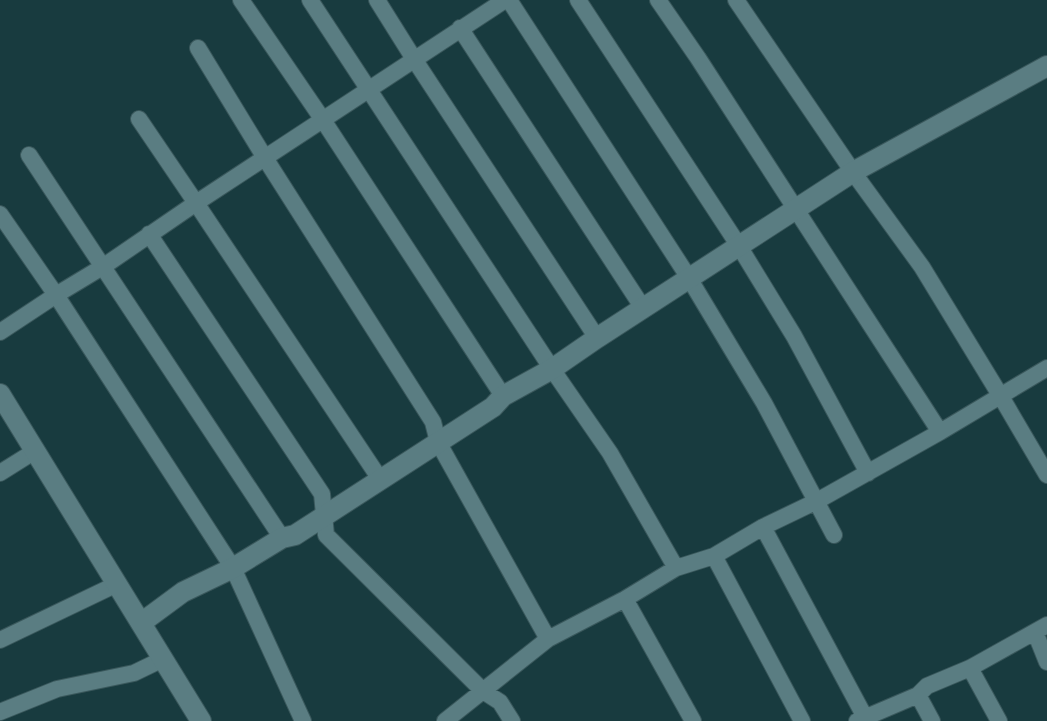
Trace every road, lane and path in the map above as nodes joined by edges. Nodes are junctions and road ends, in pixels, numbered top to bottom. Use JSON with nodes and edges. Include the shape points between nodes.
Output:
{"nodes":[{"id":1,"x":241,"y":0,"type":"edge"},
{"id":2,"x":310,"y":0,"type":"edge"},
{"id":3,"x":377,"y":0,"type":"edge"},
{"id":4,"x":505,"y":0,"type":"edge"},
{"id":5,"x":509,"y":0,"type":"edge"},
{"id":6,"x":578,"y":0,"type":"edge"},
{"id":7,"x":658,"y":0,"type":"edge"},
{"id":8,"x":736,"y":0,"type":"edge"},
{"id":9,"x":460,"y":28,"type":"junction"},
{"id":10,"x":198,"y":48,"type":"dead end"},
{"id":11,"x":414,"y":60,"type":"junction"},
{"id":12,"x":1047,"y":66,"type":"edge"},
{"id":13,"x":368,"y":89,"type":"junction"},
{"id":14,"x":139,"y":119,"type":"dead end"},
{"id":15,"x":323,"y":120,"type":"junction"},
{"id":16,"x":29,"y":155,"type":"dead end"},
{"id":17,"x":265,"y":158,"type":"junction"},
{"id":18,"x":854,"y":172,"type":"junction"},
{"id":19,"x":196,"y":203,"type":"junction"},
{"id":20,"x":796,"y":210,"type":"junction"},
{"id":21,"x":0,"y":214,"type":"edge"},
{"id":22,"x":149,"y":234,"type":"junction"},
{"id":23,"x":739,"y":246,"type":"junction"},
{"id":24,"x":104,"y":266,"type":"junction"},
{"id":25,"x":689,"y":278,"type":"junction"},
{"id":26,"x":56,"y":295,"type":"junction"},
{"id":27,"x":643,"y":308,"type":"junction"},
{"id":28,"x":0,"y":332,"type":"edge"},
{"id":29,"x":597,"y":338,"type":"junction"},
{"id":30,"x":552,"y":368,"type":"junction"},
{"id":31,"x":1047,"y":368,"type":"edge"},
{"id":32,"x":0,"y":394,"type":"edge"},
{"id":33,"x":1000,"y":395,"type":"junction"},
{"id":34,"x":503,"y":396,"type":"junction"},
{"id":35,"x":940,"y":432,"type":"junction"},
{"id":36,"x":438,"y":442,"type":"junction"},
{"id":37,"x":35,"y":451,"type":"junction"},
{"id":38,"x":0,"y":473,"type":"edge"},
{"id":39,"x":868,"y":473,"type":"junction"},
{"id":40,"x":1047,"y":475,"type":"edge"},
{"id":41,"x":380,"y":479,"type":"junction"},
{"id":42,"x":817,"y":501,"type":"junction"},
{"id":43,"x":324,"y":515,"type":"junction"},
{"id":44,"x":763,"y":527,"type":"junction"},
{"id":45,"x":834,"y":535,"type":"dead end"},
{"id":46,"x":282,"y":538,"type":"junction"},
{"id":47,"x":714,"y":556,"type":"junction"},
{"id":48,"x":233,"y":568,"type":"junction"},
{"id":49,"x":676,"y":568,"type":"junction"},
{"id":50,"x":117,"y":584,"type":"junction"},
{"id":51,"x":625,"y":599,"type":"junction"},
{"id":52,"x":141,"y":623,"type":"junction"},
{"id":53,"x":1041,"y":628,"type":"edge"},
{"id":54,"x":548,"y":639,"type":"junction"},
{"id":55,"x":0,"y":640,"type":"edge"},
{"id":56,"x":163,"y":659,"type":"junction"},
{"id":57,"x":1047,"y":662,"type":"edge"},
{"id":58,"x":970,"y":668,"type":"junction"},
{"id":59,"x":483,"y":691,"type":"junction"},
{"id":60,"x":918,"y":695,"type":"junction"},
{"id":61,"x":0,"y":712,"type":"edge"},
{"id":62,"x":863,"y":720,"type":"edge"},
{"id":63,"x":201,"y":721,"type":"edge"},
{"id":64,"x":303,"y":721,"type":"edge"},
{"id":65,"x":445,"y":721,"type":"edge"},
{"id":66,"x":512,"y":721,"type":"edge"},
{"id":67,"x":693,"y":721,"type":"edge"},
{"id":68,"x":802,"y":721,"type":"edge"},
{"id":69,"x":932,"y":721,"type":"edge"},
{"id":70,"x":999,"y":721,"type":"edge"}],
"edges":[{"from":1,"to":15,"type":"street"},
{"from":2,"to":13,"type":"street"},
{"from":3,"to":11,"type":"street"},
{"from":4,"to":9,"type":"street"},
{"from":5,"to":25,"type":"street"},
{"from":6,"to":23,"type":"street"},
{"from":7,"to":20,"type":"street"},
{"from":8,"to":18,"type":"street"},
{"from":9,"to":11,"type":"street"},
{"from":9,"to":27,"type":"street"},
{"from":10,"to":17,"type":"street"},
{"from":11,"to":13,"type":"street"},
{"from":11,"to":29,"type":"street"},
{"from":12,"to":18,"type":"street"},
{"from":13,"to":15,"type":"street"},
{"from":13,"to":30,"type":"street"},
{"from":14,"to":19,"type":"street"},
{"from":15,"to":17,"type":"street"},
{"from":15,"to":34,"type":"street"},
{"from":16,"to":24,"type":"street"},
{"from":17,"to":19,"type":"street"},
{"from":17,"to":36,"type":"street","via":[[433,422]]},
{"from":18,"to":20,"type":"street"},
{"from":18,"to":33,"type":"street","via":[[922,267]]},
{"from":19,"to":22,"type":"street"},
{"from":19,"to":41,"type":"street"},
{"from":20,"to":23,"type":"street"},
{"from":20,"to":35,"type":"street"},
{"from":21,"to":26,"type":"street"},
{"from":22,"to":24,"type":"street"},
{"from":22,"to":43,"type":"street","via":[[322,494]]},
{"from":23,"to":25,"type":"street"},
{"from":23,"to":39,"type":"street","via":[[794,336]]},
{"from":24,"to":26,"type":"street"},
{"from":24,"to":46,"type":"street"},
{"from":25,"to":27,"type":"street"},
{"from":25,"to":42,"type":"street","via":[[764,403]]},
{"from":26,"to":28,"type":"street"},
{"from":26,"to":48,"type":"street"},
{"from":27,"to":29,"type":"street"},
{"from":29,"to":30,"type":"street"},
{"from":30,"to":34,"type":"street"},
{"from":30,"to":49,"type":"street","via":[[610,453]]},
{"from":31,"to":33,"type":"street"},
{"from":32,"to":37,"type":"street"},
{"from":33,"to":35,"type":"street"},
{"from":33,"to":40,"type":"street"},
{"from":34,"to":36,"type":"street","via":[[493,407]]},
{"from":35,"to":39,"type":"street"},
{"from":36,"to":41,"type":"street"},
{"from":36,"to":54,"type":"street"},
{"from":37,"to":38,"type":"street"},
{"from":37,"to":50,"type":"street"},
{"from":39,"to":42,"type":"street"},
{"from":41,"to":43,"type":"street"},
{"from":42,"to":44,"type":"street"},
{"from":42,"to":45,"type":"street"},
{"from":43,"to":46,"type":"street","via":[[295,534]]},
{"from":43,"to":59,"type":"street","via":[[326,535]]},
{"from":44,"to":47,"type":"street"},
{"from":44,"to":62,"type":"street"},
{"from":46,"to":48,"type":"street"},
{"from":47,"to":49,"type":"street"},
{"from":47,"to":68,"type":"street"},
{"from":48,"to":52,"type":"street","via":[[183,592]]},
{"from":48,"to":64,"type":"street"},
{"from":49,"to":51,"type":"street"},
{"from":50,"to":52,"type":"street"},
{"from":50,"to":55,"type":"street"},
{"from":51,"to":54,"type":"street"},
{"from":51,"to":67,"type":"street"},
{"from":52,"to":56,"type":"street"},
{"from":53,"to":57,"type":"street"},
{"from":53,"to":58,"type":"street"},
{"from":54,"to":59,"type":"street"},
{"from":56,"to":61,"type":"street","via":[[134,673],[57,689]]},
{"from":56,"to":63,"type":"street"},
{"from":58,"to":60,"type":"street","via":[[927,686]]},
{"from":58,"to":70,"type":"street"},
{"from":59,"to":65,"type":"street"},
{"from":59,"to":66,"type":"street","via":[[500,702]]},
{"from":60,"to":62,"type":"street"},
{"from":60,"to":69,"type":"street"}]}
